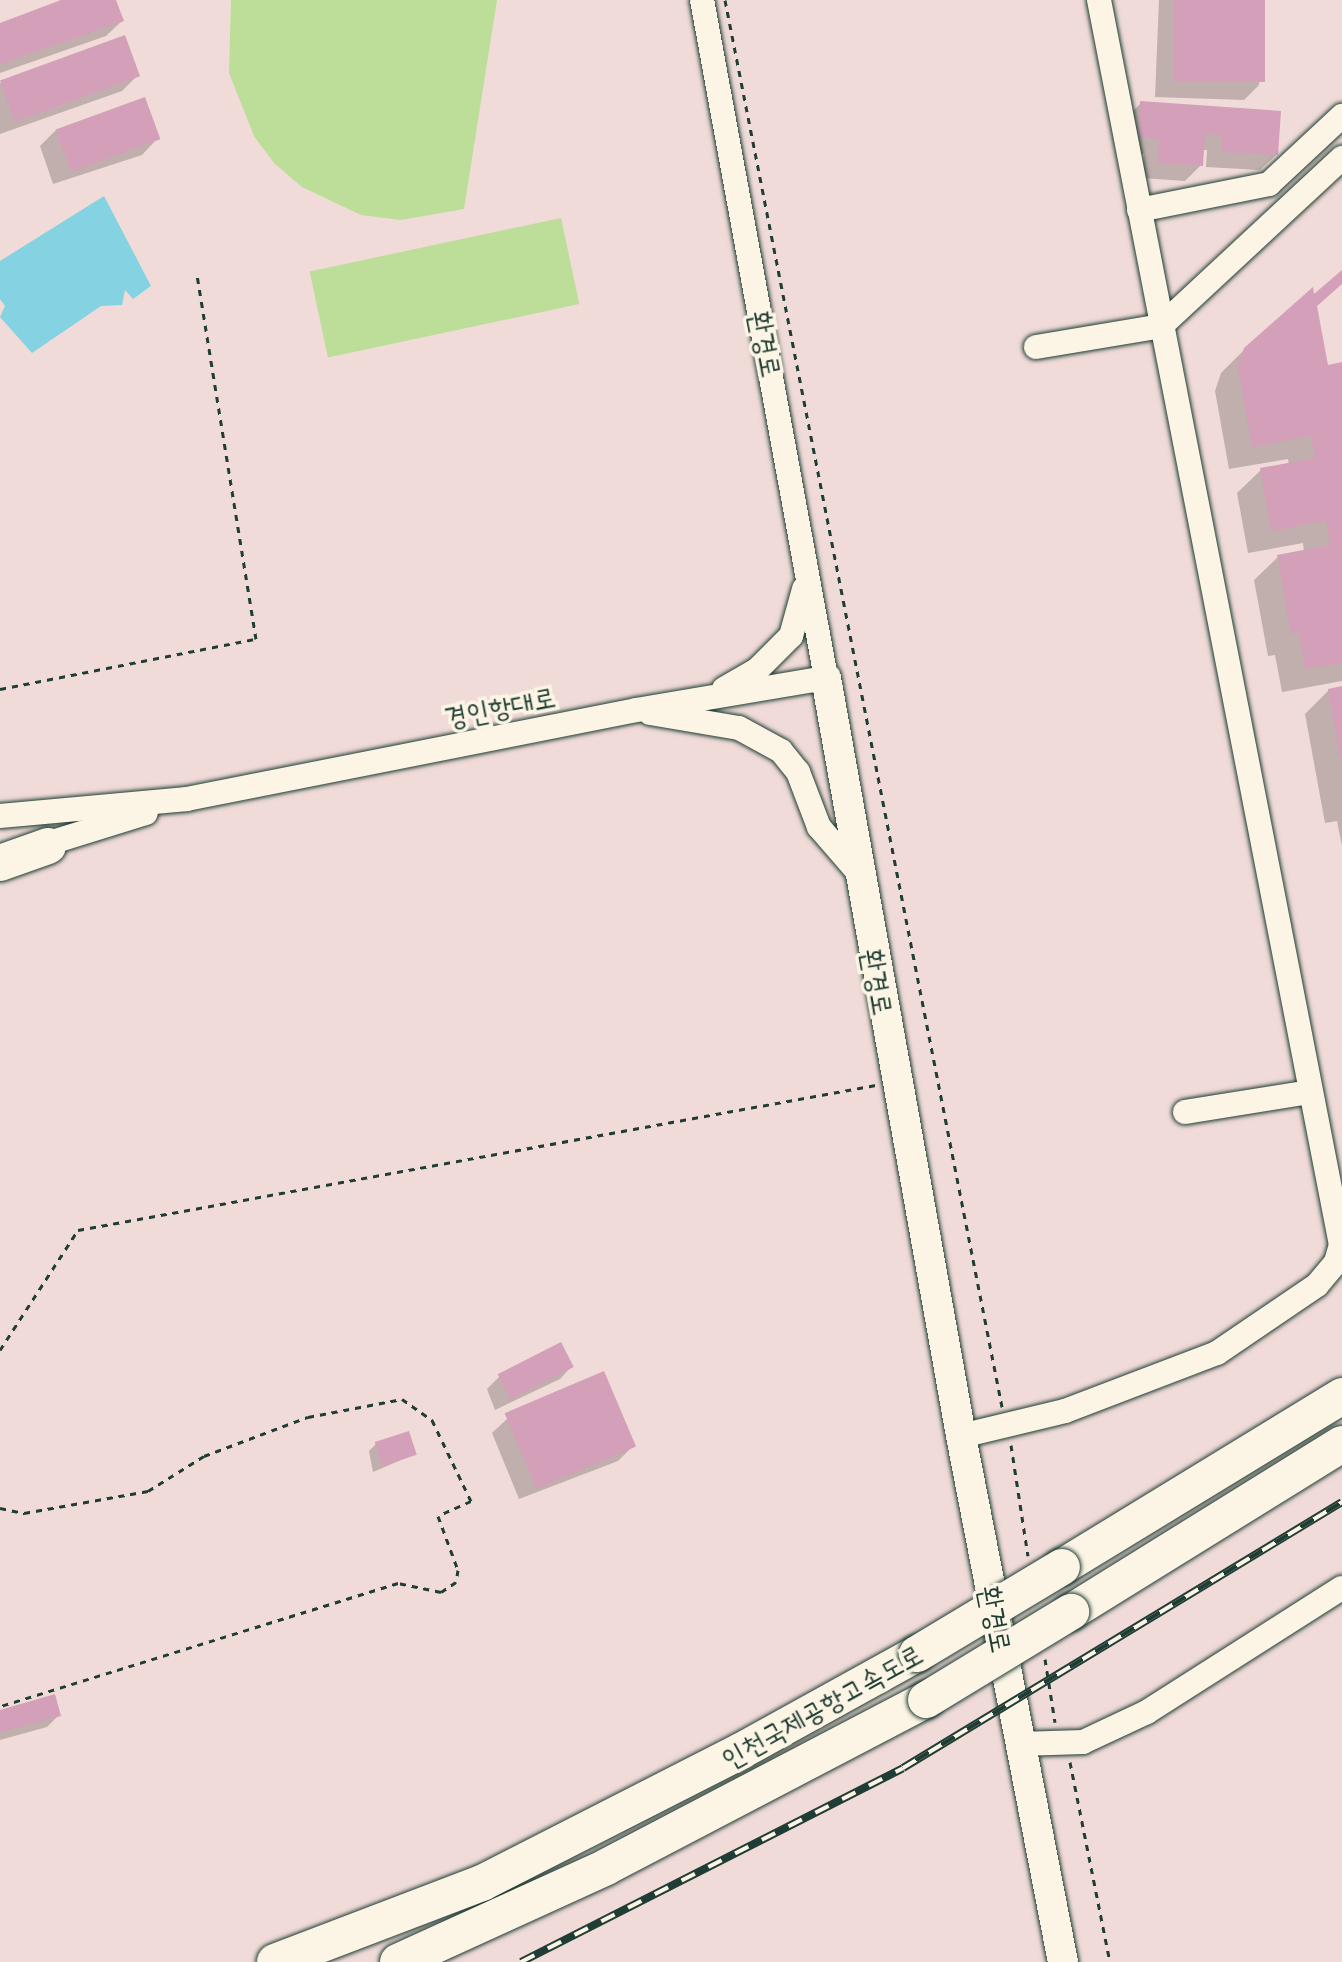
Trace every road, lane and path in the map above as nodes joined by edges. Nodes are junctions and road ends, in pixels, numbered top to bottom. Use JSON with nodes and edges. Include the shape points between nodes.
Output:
{"nodes":[{"id":1,"x":702,"y":0,"type":"edge"},
{"id":2,"x":725,"y":0,"type":"edge"},
{"id":3,"x":1099,"y":0,"type":"edge"},
{"id":4,"x":1342,"y":116,"type":"edge"},
{"id":5,"x":1342,"y":158,"type":"edge"},
{"id":6,"x":1139,"y":210,"type":"junction"},
{"id":7,"x":197,"y":276,"type":"dead end"},
{"id":8,"x":1161,"y":326,"type":"junction"},
{"id":9,"x":1036,"y":347,"type":"dead end"},
{"id":10,"x":799,"y":523,"type":"junction"},
{"id":11,"x":826,"y":678,"type":"junction"},
{"id":12,"x":0,"y":689,"type":"edge"},
{"id":13,"x":711,"y":696,"type":"junction"},
{"id":14,"x":636,"y":710,"type":"junction"},
{"id":15,"x":187,"y":799,"type":"junction"},
{"id":16,"x":0,"y":816,"type":"edge"},
{"id":17,"x":48,"y":846,"type":"junction"},
{"id":18,"x":0,"y":852,"type":"edge"},
{"id":19,"x":0,"y":863,"type":"edge"},
{"id":20,"x":857,"y":871,"type":"junction"},
{"id":21,"x":896,"y":1082,"type":"junction"},
{"id":22,"x":1310,"y":1092,"type":"junction"},
{"id":23,"x":1185,"y":1112,"type":"dead end"},
{"id":24,"x":1342,"y":1244,"type":"edge"},
{"id":25,"x":0,"y":1350,"type":"edge"},
{"id":26,"x":1342,"y":1396,"type":"edge"},
{"id":27,"x":1007,"y":1428,"type":"junction"},
{"id":28,"x":961,"y":1436,"type":"junction"},
{"id":29,"x":1342,"y":1444,"type":"edge"},
{"id":30,"x":0,"y":1508,"type":"edge"},
{"id":31,"x":1046,"y":1564,"type":"junction"},
{"id":32,"x":1342,"y":1588,"type":"edge"},
{"id":33,"x":1044,"y":1652,"type":"dead end"},
{"id":34,"x":0,"y":1706,"type":"edge"},
{"id":35,"x":1059,"y":1743,"type":"junction"},
{"id":36,"x":1020,"y":1744,"type":"junction"},
{"id":37,"x":275,"y":1962,"type":"edge"},
{"id":38,"x":398,"y":1962,"type":"edge"},
{"id":39,"x":1063,"y":1962,"type":"edge"},
{"id":40,"x":1110,"y":1962,"type":"edge"}],
"edges":[{"from":1,"to":10,"type":"street","name":"환경로"},
{"from":2,"to":27,"type":"path"},
{"from":3,"to":6,"type":"street"},
{"from":4,"to":6,"type":"street","via":[[1269,184]]},
{"from":5,"to":8,"type":"street"},
{"from":6,"to":8,"type":"street"},
{"from":7,"to":12,"type":"path","via":[[256,639]]},
{"from":8,"to":9,"type":"street"},
{"from":8,"to":22,"type":"street"},
{"from":10,"to":11,"type":"street","name":"환경로"},
{"from":10,"to":13,"type":"street","via":[[804,585],[791,636],[757,670]]},
{"from":11,"to":13,"type":"street","name":"경인항대로"},
{"from":11,"to":20,"type":"main road","name":"환경로"},
{"from":13,"to":14,"type":"street","name":"경인항대로"},
{"from":14,"to":15,"type":"street","name":"경인항대로"},
{"from":14,"to":20,"type":"street","via":[[739,728],[781,751],[798,772],[819,827]]},
{"from":15,"to":16,"type":"street","name":"경인항대로"},
{"from":15,"to":17,"type":"street","name":"경인항대로"},
{"from":17,"to":18,"type":"street","name":"경인항대로"},
{"from":17,"to":19,"type":"highway"},
{"from":20,"to":21,"type":"main road","name":"환경로"},
{"from":21,"to":25,"type":"path","via":[[78,1230]]},
{"from":21,"to":28,"type":"main road","name":"환경로"},
{"from":22,"to":23,"type":"street"},
{"from":22,"to":24,"type":"street"},
{"from":24,"to":27,"type":"street","via":[[1336,1262],[1317,1285],[1217,1353],[1153,1381]]},
{"from":26,"to":31,"type":"highway","name":"인천국제공항고속도로"},
{"from":27,"to":28,"type":"street"},
{"from":27,"to":31,"type":"path"},
{"from":28,"to":36,"type":"main road","name":"환경로"},
{"from":29,"to":38,"type":"highway","name":"인천국제공항고속도로","bridge":true,"via":[[926,1700],[606,1867]]},
{"from":30,"to":34,"type":"path","via":[[24,1513],[148,1491],[204,1456],[308,1417],[402,1399],[432,1420],[471,1501],[438,1516],[458,1570],[456,1582],[441,1592],[398,1583]]},
{"from":31,"to":37,"type":"highway","name":"인천국제공항고속도로","bridge":true,"via":[[917,1654],[741,1751],[482,1883]]},
{"from":32,"to":35,"type":"street","via":[[1147,1712],[1083,1742]]},
{"from":33,"to":35,"type":"path"},
{"from":35,"to":36,"type":"street"},
{"from":35,"to":40,"type":"path","via":[[1075,1770]]},
{"from":36,"to":39,"type":"main road","name":"환경로"}]}
